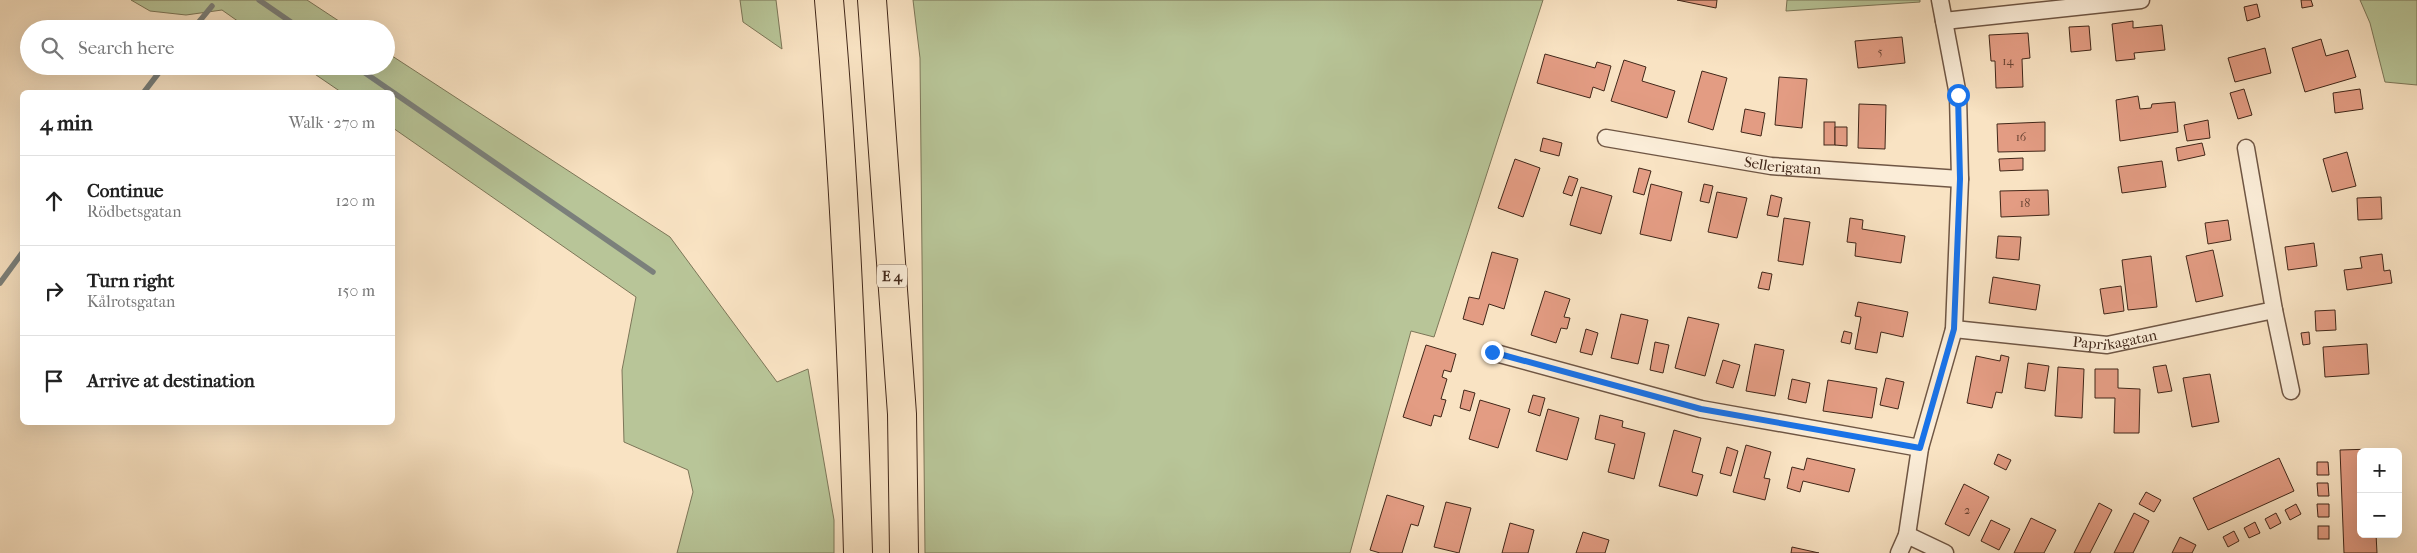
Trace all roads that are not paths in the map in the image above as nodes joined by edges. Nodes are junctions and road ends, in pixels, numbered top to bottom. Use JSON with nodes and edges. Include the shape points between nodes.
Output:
{"nodes":[{"id":1,"x":828,"y":0,"type":"edge"},
{"id":2,"x":872,"y":0,"type":"edge"},
{"id":3,"x":1940,"y":0,"type":"edge"},
{"id":4,"x":2141,"y":0,"type":"edge"},
{"id":5,"x":1944,"y":21,"type":"junction"},
{"id":6,"x":1606,"y":138,"type":"dead end"},
{"id":7,"x":2246,"y":148,"type":"dead end"},
{"id":8,"x":1960,"y":179,"type":"junction"},
{"id":9,"x":2274,"y":310,"type":"junction"},
{"id":10,"x":1954,"y":329,"type":"junction"},
{"id":11,"x":1492,"y":352,"type":"dead end"},
{"id":12,"x":2291,"y":391,"type":"dead end"},
{"id":13,"x":1920,"y":448,"type":"junction"},
{"id":14,"x":1906,"y":535,"type":"junction"},
{"id":15,"x":858,"y":553,"type":"edge"},
{"id":16,"x":904,"y":553,"type":"edge"},
{"id":17,"x":1899,"y":553,"type":"edge"},
{"id":18,"x":1944,"y":553,"type":"edge"}],
"edges":[{"from":1,"to":15,"type":"highway","via":[[838,102],[855,421]]},
{"from":2,"to":16,"type":"highway","number":"E 4","via":[[902,414]]},
{"from":3,"to":5,"type":"street"},
{"from":4,"to":5,"type":"street"},
{"from":5,"to":8,"type":"street","via":[[1958,95]]},
{"from":6,"to":8,"type":"street","name":"Sellerigatan","via":[[1771,166]]},
{"from":7,"to":9,"type":"street"},
{"from":8,"to":10,"type":"street"},
{"from":9,"to":10,"type":"street","name":"Paprikagatan","via":[[2107,345]]},
{"from":9,"to":12,"type":"street"},
{"from":10,"to":13,"type":"street"},
{"from":11,"to":13,"type":"street","via":[[1701,409]]},
{"from":13,"to":14,"type":"street"},
{"from":14,"to":17,"type":"street"},
{"from":14,"to":18,"type":"street"}]}
